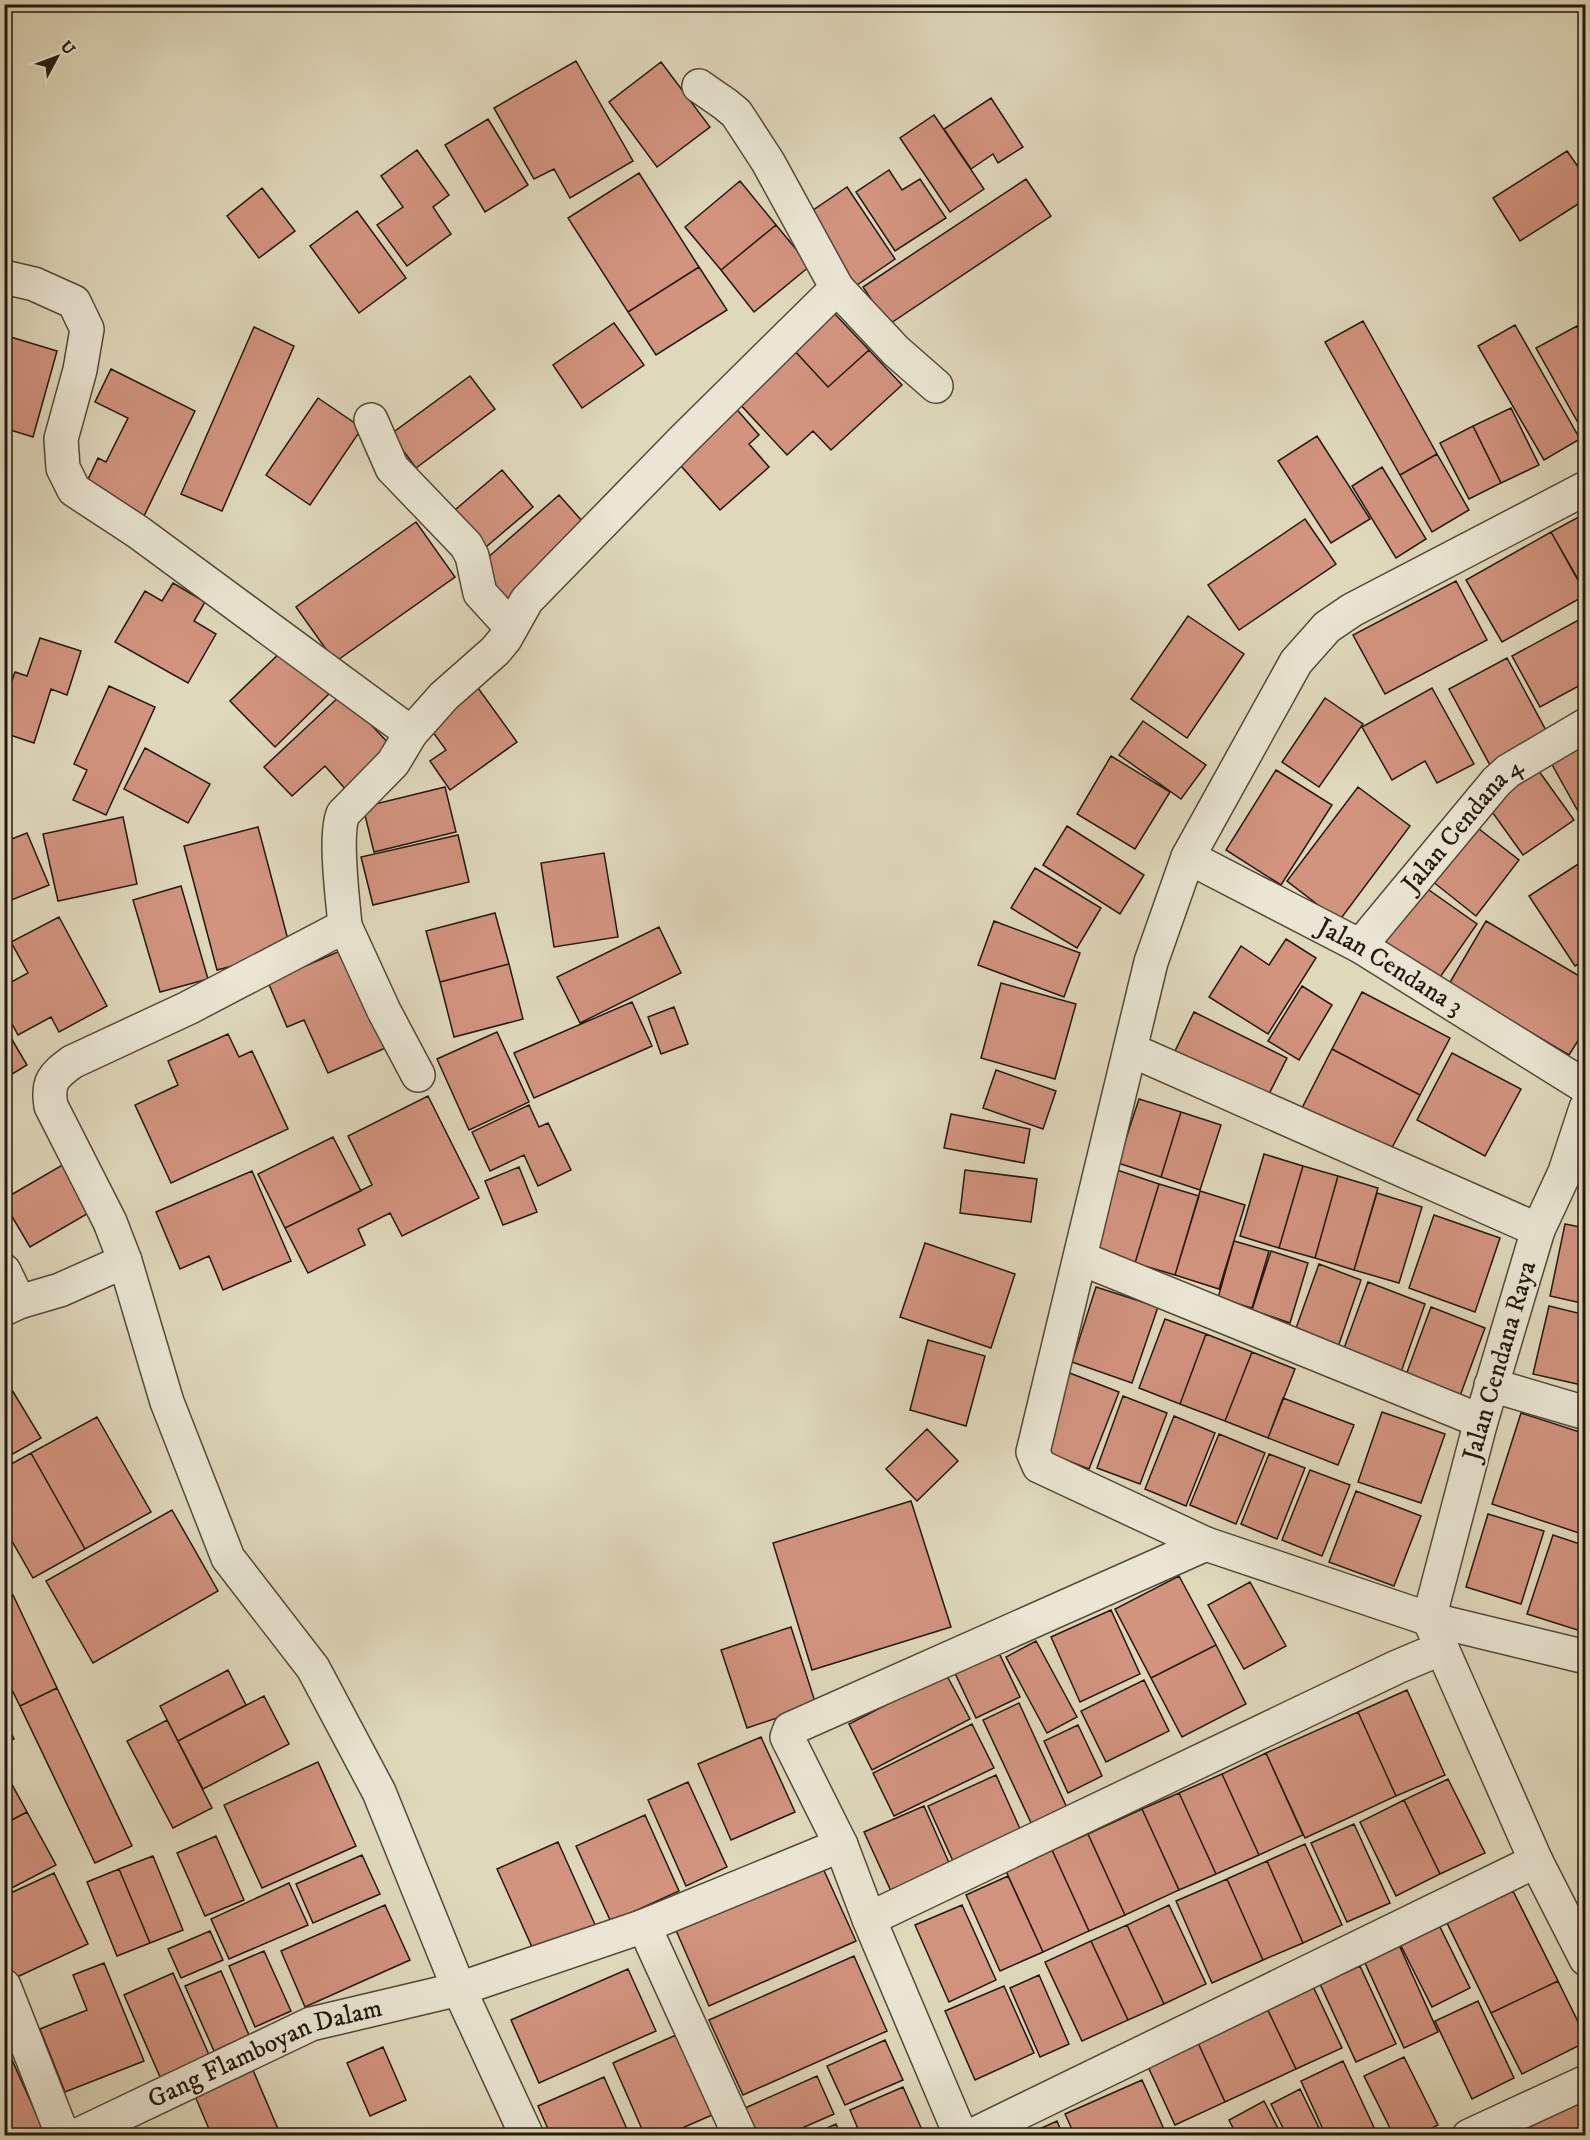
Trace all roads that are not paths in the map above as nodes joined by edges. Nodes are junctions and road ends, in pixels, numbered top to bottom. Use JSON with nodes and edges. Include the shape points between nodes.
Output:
{"nodes":[{"id":1,"x":699,"y":86,"type":"dead end"},
{"id":2,"x":4,"y":277,"type":"edge"},
{"id":3,"x":837,"y":288,"type":"junction"},
{"id":4,"x":936,"y":386,"type":"dead end"},
{"id":5,"x":371,"y":420,"type":"dead end"},
{"id":6,"x":1586,"y":488,"type":"edge"},
{"id":7,"x":510,"y":626,"type":"junction"},
{"id":8,"x":1586,"y":725,"type":"edge"},
{"id":9,"x":411,"y":733,"type":"junction"},
{"id":10,"x":1188,"y":857,"type":"junction"},
{"id":11,"x":345,"y":926,"type":"junction"},
{"id":12,"x":1360,"y":946,"type":"junction"},
{"id":13,"x":1131,"y":1050,"type":"junction"},
{"id":14,"x":418,"y":1075,"type":"dead end"},
{"id":15,"x":1586,"y":1087,"type":"edge"},
{"id":16,"x":1586,"y":1108,"type":"edge"},
{"id":17,"x":1575,"y":1175,"type":"edge"},
{"id":18,"x":1538,"y":1230,"type":"junction"},
{"id":19,"x":1080,"y":1258,"type":"junction"},
{"id":20,"x":124,"y":1261,"type":"junction"},
{"id":21,"x":4,"y":1270,"type":"edge"},
{"id":22,"x":12,"y":1305,"type":"edge"},
{"id":23,"x":1491,"y":1385,"type":"junction"},
{"id":24,"x":1586,"y":1413,"type":"edge"},
{"id":25,"x":1481,"y":1421,"type":"junction"},
{"id":26,"x":1206,"y":1544,"type":"junction"},
{"id":27,"x":1436,"y":1633,"type":"junction"},
{"id":28,"x":1586,"y":1658,"type":"edge"},
{"id":29,"x":841,"y":1845,"type":"junction"},
{"id":30,"x":1536,"y":1861,"type":"junction"},
{"id":31,"x":1574,"y":1910,"type":"edge"},
{"id":32,"x":869,"y":1919,"type":"junction"},
{"id":33,"x":644,"y":1926,"type":"junction"},
{"id":34,"x":1586,"y":1959,"type":"edge"},
{"id":35,"x":4,"y":1986,"type":"edge"},
{"id":36,"x":459,"y":1989,"type":"junction"},
{"id":37,"x":1586,"y":2082,"type":"edge"},
{"id":38,"x":63,"y":2136,"type":"edge"},
{"id":39,"x":76,"y":2136,"type":"edge"},
{"id":40,"x":527,"y":2136,"type":"edge"},
{"id":41,"x":740,"y":2136,"type":"edge"},
{"id":42,"x":961,"y":2136,"type":"edge"},
{"id":43,"x":971,"y":2136,"type":"edge"},
{"id":44,"x":1469,"y":2136,"type":"edge"}],
"edges":[{"from":1,"to":3,"type":"street","via":[[736,113],[768,162]]},
{"from":2,"to":9,"type":"street","via":[[34,284],[74,302],[87,329],[61,439],[63,468],[74,490],[138,532]]},
{"from":3,"to":4,"type":"street","via":[[896,351]]},
{"from":3,"to":7,"type":"street","via":[[527,600]]},
{"from":5,"to":7,"type":"street","via":[[392,468],[466,545],[480,593]]},
{"from":6,"to":10,"type":"street","via":[[1352,610],[1327,627],[1296,662]]},
{"from":7,"to":9,"type":"street","via":[[495,651],[444,696]]},
{"from":8,"to":12,"type":"street","name":"Jalan Cendana 4","via":[[1496,782]]},
{"from":9,"to":11,"type":"street","via":[[393,763],[343,814],[340,822]]},
{"from":10,"to":12,"type":"street","name":"Jalan Cendana 3"},
{"from":10,"to":13,"type":"street","via":[[1151,962]]},
{"from":11,"to":14,"type":"street"},
{"from":11,"to":20,"type":"street","via":[[188,1008],[72,1062],[56,1074],[49,1091],[51,1106],[110,1222]]},
{"from":12,"to":15,"type":"street","name":"Jalan Cendana 3"},
{"from":13,"to":18,"type":"street"},
{"from":13,"to":19,"type":"street"},
{"from":16,"to":17,"type":"street","name":"Jalan Cendana Raya"},
{"from":17,"to":18,"type":"street","name":"Jalan Cendana Raya"},
{"from":18,"to":23,"type":"street","name":"Jalan Cendana Raya"},
{"from":19,"to":25,"type":"street"},
{"from":19,"to":26,"type":"street","via":[[1033,1452],[1035,1459],[1039,1466]]},
{"from":20,"to":22,"type":"street","via":[[60,1290]]},
{"from":20,"to":36,"type":"street","via":[[167,1402],[228,1558],[313,1668],[379,1792]]},
{"from":21,"to":22,"type":"street"},
{"from":23,"to":24,"type":"street"},
{"from":23,"to":25,"type":"street","name":"Jalan Cendana Raya"},
{"from":25,"to":27,"type":"street","name":"Jalan Cendana Raya"},
{"from":26,"to":27,"type":"street"},
{"from":26,"to":29,"type":"street","via":[[790,1729],[787,1737]]},
{"from":27,"to":28,"type":"street"},
{"from":27,"to":30,"type":"street"},
{"from":27,"to":32,"type":"street","via":[[1397,1667]]},
{"from":29,"to":32,"type":"street"},
{"from":29,"to":33,"type":"street","name":"Gang Flamboyan Dalam"},
{"from":30,"to":31,"type":"street"},
{"from":30,"to":43,"type":"street"},
{"from":31,"to":34,"type":"street"},
{"from":32,"to":42,"type":"street"},
{"from":33,"to":36,"type":"street","name":"Gang Flamboyan Dalam"},
{"from":33,"to":41,"type":"street"},
{"from":35,"to":38,"type":"street"},
{"from":36,"to":39,"type":"street","name":"Gang Flamboyan Dalam","via":[[310,2024]]},
{"from":36,"to":40,"type":"street"},
{"from":37,"to":44,"type":"street"}]}
